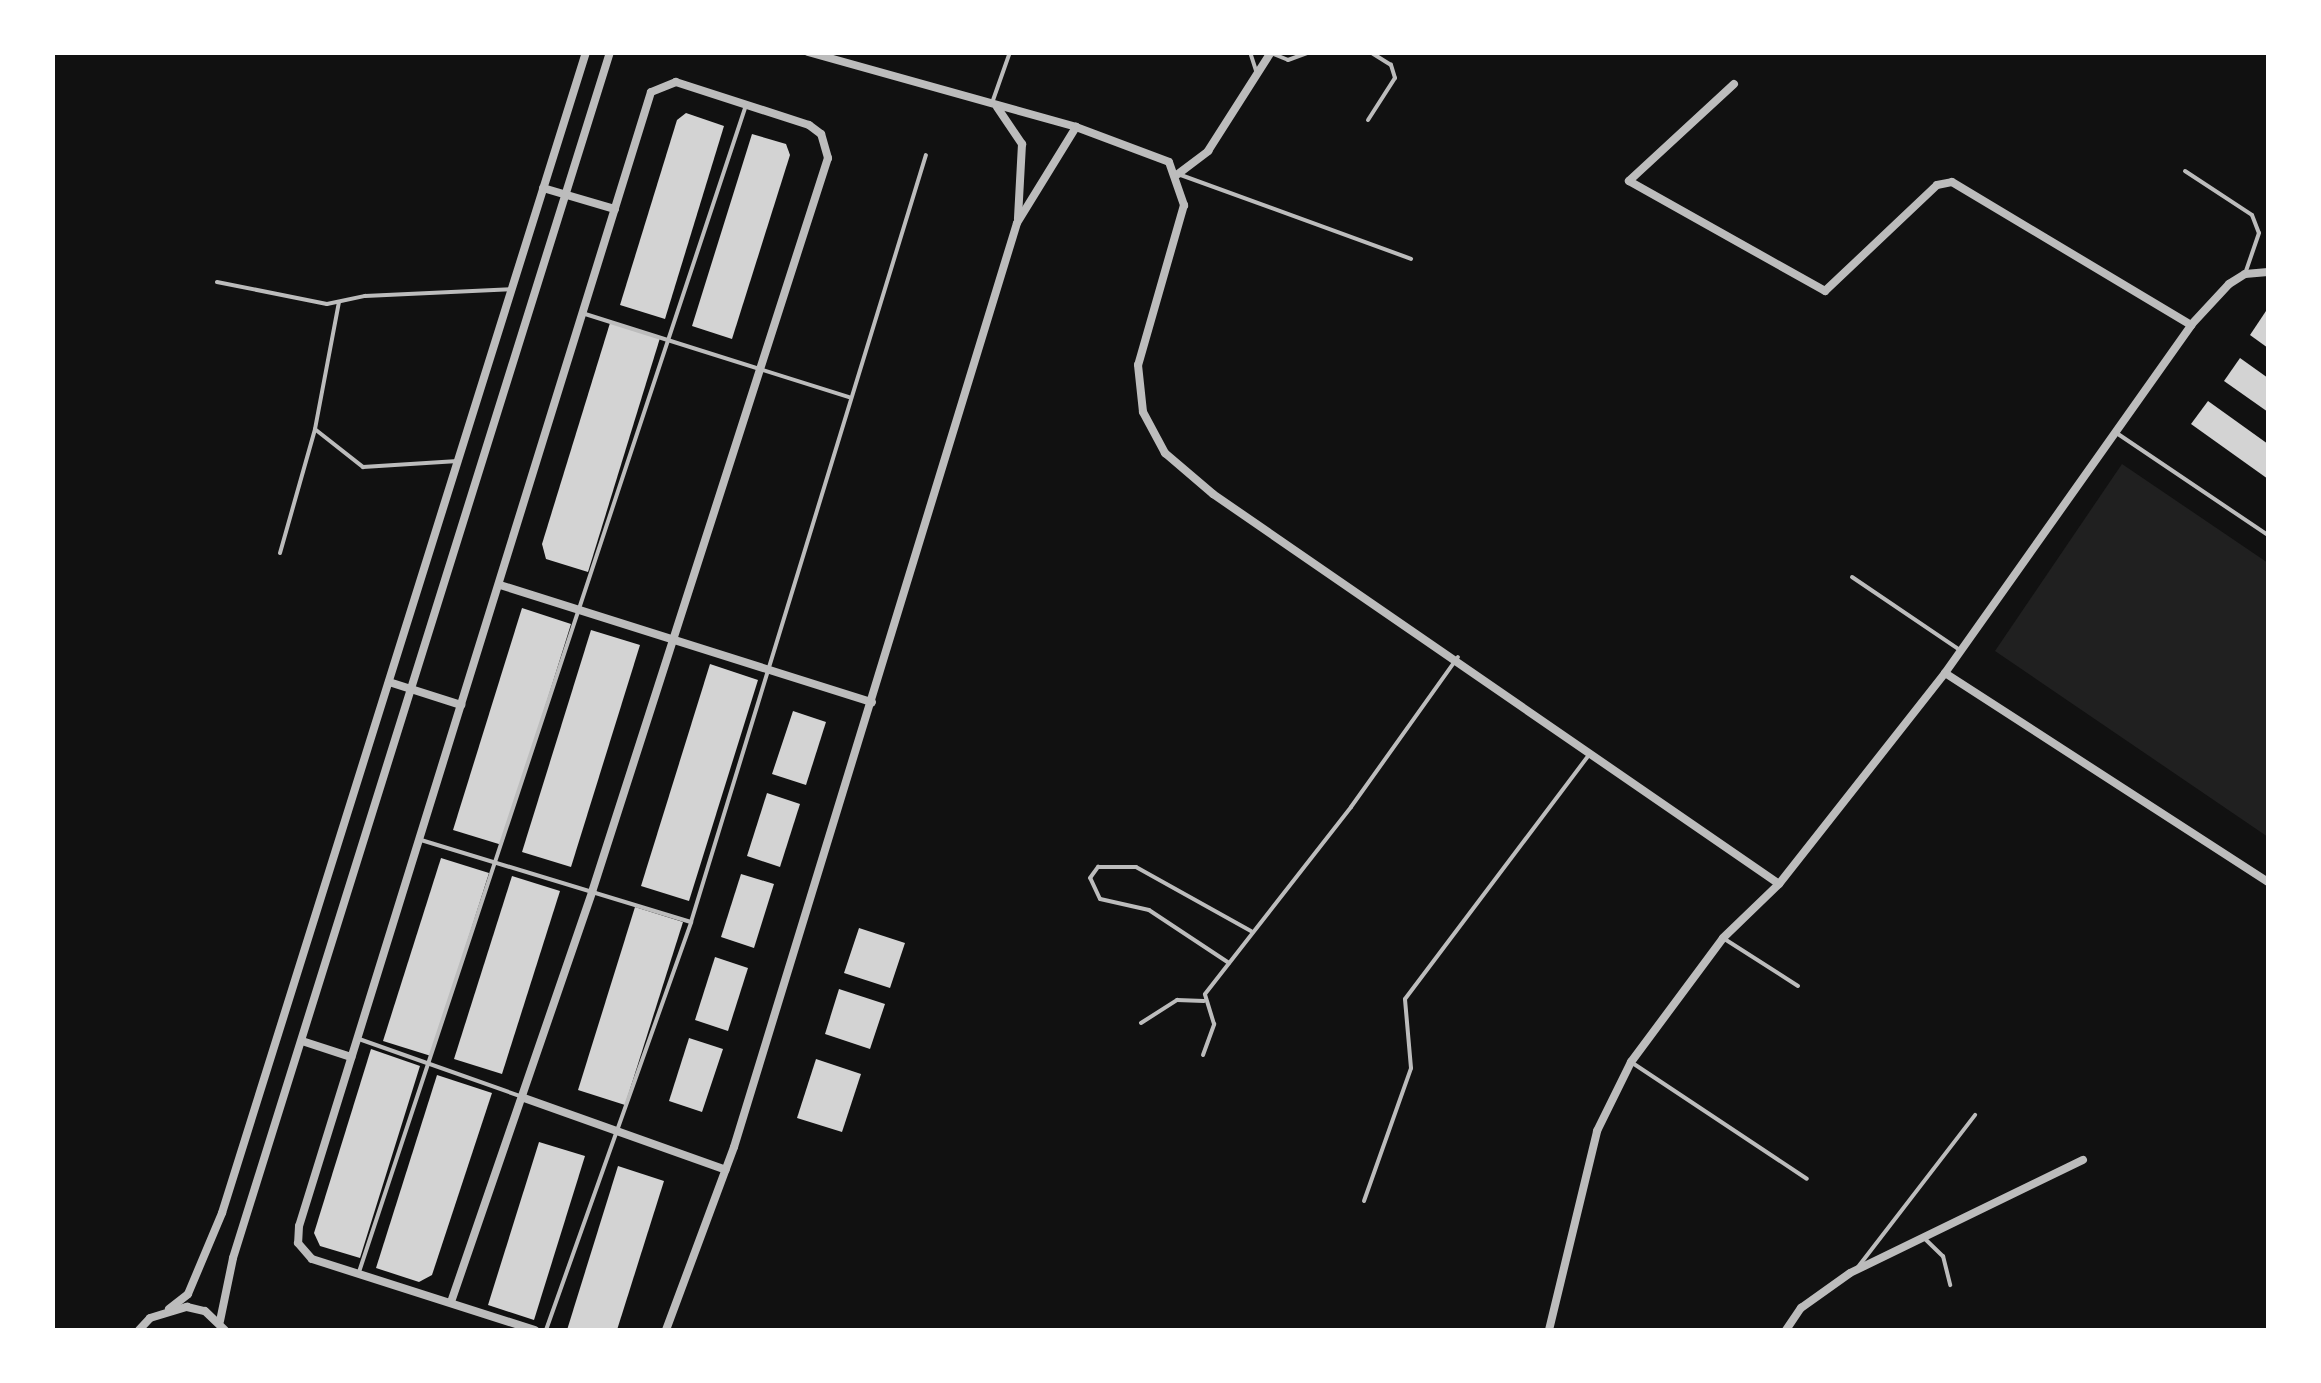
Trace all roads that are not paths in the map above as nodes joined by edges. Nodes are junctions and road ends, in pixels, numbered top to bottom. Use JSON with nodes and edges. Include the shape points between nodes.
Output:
{"nodes":[{"id":1,"x":586,"y":52,"type":"edge"},
{"id":2,"x":610,"y":52,"type":"edge"},
{"id":3,"x":1010,"y":52,"type":"edge"},
{"id":4,"x":1250,"y":52,"type":"edge"},
{"id":5,"x":1310,"y":52,"type":"edge"},
{"id":6,"x":1370,"y":52,"type":"edge"},
{"id":7,"x":811,"y":53,"type":"edge"},
{"id":8,"x":1270,"y":53,"type":"edge"},
{"id":9,"x":1258,"y":76,"type":"junction"},
{"id":10,"x":1734,"y":84,"type":"dead end"},
{"id":11,"x":992,"y":103,"type":"junction"},
{"id":12,"x":746,"y":104,"type":"junction"},
{"id":13,"x":1368,"y":120,"type":"dead end"},
{"id":14,"x":1076,"y":128,"type":"junction"},
{"id":15,"x":926,"y":155,"type":"dead end"},
{"id":16,"x":2185,"y":171,"type":"dead end"},
{"id":17,"x":1178,"y":174,"type":"junction"},
{"id":18,"x":543,"y":188,"type":"junction"},
{"id":19,"x":566,"y":195,"type":"junction"},
{"id":20,"x":614,"y":209,"type":"junction"},
{"id":21,"x":1017,"y":224,"type":"junction"},
{"id":22,"x":1411,"y":259,"type":"dead end"},
{"id":23,"x":2268,"y":272,"type":"edge"},
{"id":24,"x":2245,"y":274,"type":"junction"},
{"id":25,"x":217,"y":282,"type":"dead end"},
{"id":26,"x":512,"y":289,"type":"junction"},
{"id":27,"x":339,"y":302,"type":"junction"},
{"id":28,"x":581,"y":312,"type":"junction"},
{"id":29,"x":2191,"y":325,"type":"junction"},
{"id":30,"x":668,"y":337,"type":"junction"},
{"id":31,"x":763,"y":373,"type":"junction"},
{"id":32,"x":849,"y":397,"type":"junction"},
{"id":33,"x":315,"y":429,"type":"junction"},
{"id":34,"x":2118,"y":434,"type":"junction"},
{"id":35,"x":458,"y":461,"type":"junction"},
{"id":36,"x":2268,"y":535,"type":"edge"},
{"id":37,"x":280,"y":553,"type":"dead end"},
{"id":38,"x":1852,"y":578,"type":"dead end"},
{"id":39,"x":500,"y":585,"type":"junction"},
{"id":40,"x":580,"y":608,"type":"junction"},
{"id":41,"x":672,"y":636,"type":"junction"},
{"id":42,"x":1960,"y":650,"type":"junction"},
{"id":43,"x":1458,"y":657,"type":"junction"},
{"id":44,"x":770,"y":668,"type":"junction"},
{"id":45,"x":1945,"y":673,"type":"junction"},
{"id":46,"x":388,"y":682,"type":"junction"},
{"id":47,"x":415,"y":691,"type":"junction"},
{"id":48,"x":872,"y":702,"type":"junction"},
{"id":49,"x":461,"y":704,"type":"junction"},
{"id":50,"x":1591,"y":753,"type":"junction"},
{"id":51,"x":421,"y":840,"type":"junction"},
{"id":52,"x":500,"y":862,"type":"junction"},
{"id":53,"x":2268,"y":882,"type":"edge"},
{"id":54,"x":1780,"y":884,"type":"junction"},
{"id":55,"x":592,"y":892,"type":"junction"},
{"id":56,"x":692,"y":922,"type":"junction"},
{"id":57,"x":1253,"y":932,"type":"junction"},
{"id":58,"x":1723,"y":938,"type":"junction"},
{"id":59,"x":1229,"y":964,"type":"junction"},
{"id":60,"x":1798,"y":986,"type":"dead end"},
{"id":61,"x":1204,"y":1001,"type":"junction"},
{"id":62,"x":1141,"y":1024,"type":"dead end"},
{"id":63,"x":358,"y":1039,"type":"junction"},
{"id":64,"x":302,"y":1041,"type":"junction"},
{"id":65,"x":1203,"y":1055,"type":"dead end"},
{"id":66,"x":351,"y":1057,"type":"junction"},
{"id":67,"x":1631,"y":1062,"type":"junction"},
{"id":68,"x":432,"y":1064,"type":"junction"},
{"id":69,"x":524,"y":1098,"type":"junction"},
{"id":70,"x":1974,"y":1115,"type":"dead end"},
{"id":71,"x":616,"y":1135,"type":"junction"},
{"id":72,"x":2083,"y":1160,"type":"dead end"},
{"id":73,"x":726,"y":1170,"type":"junction"},
{"id":74,"x":1807,"y":1179,"type":"dead end"},
{"id":75,"x":1364,"y":1201,"type":"dead end"},
{"id":76,"x":1923,"y":1236,"type":"junction"},
{"id":77,"x":1855,"y":1270,"type":"junction"},
{"id":78,"x":359,"y":1272,"type":"junction"},
{"id":79,"x":1950,"y":1285,"type":"dead end"},
{"id":80,"x":451,"y":1302,"type":"junction"},
{"id":81,"x":169,"y":1309,"type":"junction"},
{"id":82,"x":223,"y":1326,"type":"edge"},
{"id":83,"x":140,"y":1330,"type":"edge"},
{"id":84,"x":535,"y":1330,"type":"edge"},
{"id":85,"x":546,"y":1330,"type":"edge"},
{"id":86,"x":666,"y":1330,"type":"edge"},
{"id":87,"x":1548,"y":1330,"type":"edge"},
{"id":88,"x":1786,"y":1330,"type":"edge"}],
"edges":[{"from":1,"to":18,"type":"street"},
{"from":2,"to":19,"type":"street"},
{"from":3,"to":11,"type":"lane"},
{"from":4,"to":9,"type":"lane"},
{"from":5,"to":8,"type":"lane","via":[[1288,60]]},
{"from":6,"to":13,"type":"lane","via":[[1391,65],[1395,78]]},
{"from":7,"to":11,"type":"street"},
{"from":8,"to":9,"type":"street"},
{"from":9,"to":17,"type":"street","via":[[1208,150]]},
{"from":10,"to":29,"type":"street","via":[[1629,181],[1825,291],[1937,185],[1952,182]]},
{"from":11,"to":14,"type":"street"},
{"from":11,"to":21,"type":"street","via":[[1010,118],[1022,144]]},
{"from":12,"to":20,"type":"street","via":[[676,82],[651,92]]},
{"from":12,"to":30,"type":"lane"},
{"from":12,"to":31,"type":"street","via":[[822,134],[825,172]]},
{"from":14,"to":17,"type":"street","via":[[1149,153]]},
{"from":14,"to":21,"type":"street"},
{"from":15,"to":32,"type":"lane"},
{"from":16,"to":24,"type":"lane","via":[[2252,214],[2260,234]]},
{"from":17,"to":22,"type":"lane"},
{"from":17,"to":43,"type":"street","via":[[1184,205],[1138,365],[1151,434],[1213,494]]},
{"from":18,"to":19,"type":"street"},
{"from":18,"to":26,"type":"street"},
{"from":19,"to":20,"type":"street"},
{"from":19,"to":47,"type":"street"},
{"from":20,"to":28,"type":"street"},
{"from":21,"to":48,"type":"street"},
{"from":23,"to":24,"type":"street"},
{"from":24,"to":29,"type":"street"},
{"from":25,"to":27,"type":"lane","via":[[308,303]]},
{"from":26,"to":27,"type":"lane"},
{"from":26,"to":35,"type":"street"},
{"from":27,"to":33,"type":"lane"},
{"from":28,"to":30,"type":"lane"},
{"from":28,"to":39,"type":"street"},
{"from":29,"to":34,"type":"street"},
{"from":30,"to":31,"type":"lane"},
{"from":30,"to":40,"type":"lane"},
{"from":31,"to":32,"type":"lane"},
{"from":31,"to":41,"type":"street"},
{"from":32,"to":44,"type":"lane"},
{"from":33,"to":35,"type":"lane","via":[[363,466]]},
{"from":33,"to":37,"type":"lane"},
{"from":34,"to":36,"type":"lane"},
{"from":34,"to":42,"type":"street"},
{"from":35,"to":46,"type":"street"},
{"from":38,"to":42,"type":"lane"},
{"from":39,"to":40,"type":"street"},
{"from":39,"to":49,"type":"street"},
{"from":40,"to":41,"type":"street"},
{"from":40,"to":52,"type":"lane"},
{"from":41,"to":44,"type":"street"},
{"from":41,"to":55,"type":"street"},
{"from":42,"to":45,"type":"street"},
{"from":43,"to":50,"type":"street"},
{"from":43,"to":57,"type":"lane"},
{"from":44,"to":48,"type":"street"},
{"from":44,"to":56,"type":"lane"},
{"from":45,"to":53,"type":"street"},
{"from":45,"to":54,"type":"street"},
{"from":46,"to":47,"type":"street"},
{"from":46,"to":81,"type":"street","via":[[222,1213],[188,1294]]},
{"from":47,"to":49,"type":"street"},
{"from":47,"to":64,"type":"street"},
{"from":48,"to":73,"type":"street"},
{"from":49,"to":51,"type":"street"},
{"from":50,"to":54,"type":"street"},
{"from":50,"to":75,"type":"lane","via":[[1405,999],[1411,1068]]},
{"from":51,"to":52,"type":"lane"},
{"from":51,"to":63,"type":"street"},
{"from":52,"to":55,"type":"lane"},
{"from":52,"to":68,"type":"lane"},
{"from":54,"to":58,"type":"street"},
{"from":55,"to":56,"type":"lane"},
{"from":55,"to":69,"type":"street"},
{"from":56,"to":71,"type":"lane"},
{"from":57,"to":59,"type":"lane"},
{"from":57,"to":59,"type":"lane","via":[[1136,867],[1098,867],[1090,878],[1100,899],[1149,910]]},
{"from":58,"to":60,"type":"lane"},
{"from":58,"to":67,"type":"street"},
{"from":59,"to":61,"type":"lane"},
{"from":61,"to":62,"type":"lane","via":[[1178,1000]]},
{"from":61,"to":65,"type":"lane","via":[[1214,1024]]},
{"from":63,"to":66,"type":"street"},
{"from":63,"to":68,"type":"lane"},
{"from":64,"to":66,"type":"street"},
{"from":64,"to":82,"type":"street","via":[[233,1258]]},
{"from":66,"to":78,"type":"street","via":[[299,1226],[302,1251]]},
{"from":67,"to":74,"type":"lane"},
{"from":67,"to":87,"type":"street","via":[[1597,1131]]},
{"from":68,"to":69,"type":"lane"},
{"from":68,"to":78,"type":"lane"},
{"from":69,"to":71,"type":"street"},
{"from":69,"to":80,"type":"street"},
{"from":70,"to":77,"type":"lane"},
{"from":71,"to":73,"type":"street"},
{"from":71,"to":85,"type":"lane"},
{"from":72,"to":76,"type":"street"},
{"from":73,"to":86,"type":"street"},
{"from":76,"to":77,"type":"street"},
{"from":76,"to":79,"type":"lane","via":[[1943,1256]]},
{"from":77,"to":88,"type":"street","via":[[1801,1308]]},
{"from":78,"to":80,"type":"street"},
{"from":80,"to":84,"type":"street"},
{"from":81,"to":82,"type":"street","via":[[187,1307]]},
{"from":81,"to":83,"type":"street"}]}
